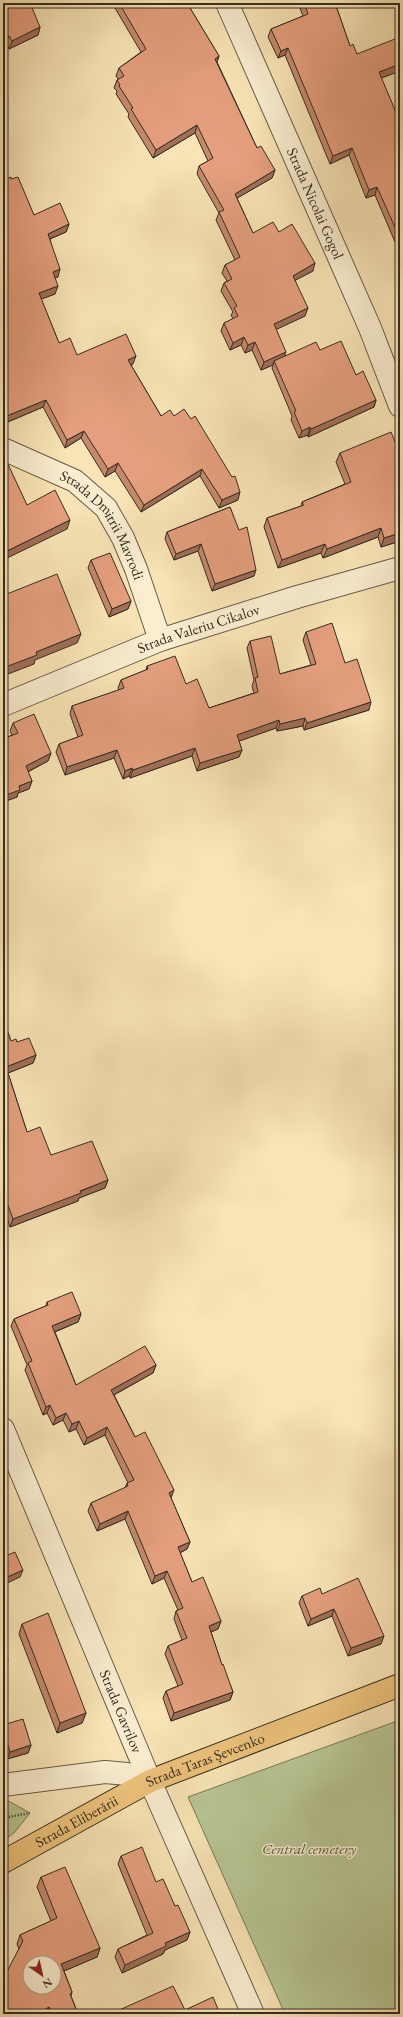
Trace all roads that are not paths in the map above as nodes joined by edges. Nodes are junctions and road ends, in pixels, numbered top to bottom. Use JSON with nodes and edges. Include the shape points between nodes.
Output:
{"nodes":[{"id":1,"x":227,"y":3,"type":"edge"},
{"id":2,"x":400,"y":406,"type":"edge"},
{"id":3,"x":3,"y":449,"type":"edge"},
{"id":4,"x":400,"y":568,"type":"edge"},
{"id":5,"x":160,"y":640,"type":"junction"},
{"id":6,"x":3,"y":705,"type":"edge"},
{"id":7,"x":3,"y":1428,"type":"edge"},
{"id":8,"x":400,"y":1685,"type":"edge"},
{"id":9,"x":150,"y":1781,"type":"junction"},
{"id":10,"x":3,"y":1786,"type":"edge"},
{"id":11,"x":3,"y":1862,"type":"edge"},
{"id":12,"x":253,"y":2014,"type":"edge"}],
"edges":[{"from":1,"to":2,"type":"street","name":"Strada Nicolai Gogol","via":[[370,328]]},
{"from":3,"to":5,"type":"street","name":"Strada Dmitrii Mavrodi","via":[[75,480],[106,508],[123,538],[136,569]]},
{"from":4,"to":5,"type":"street","name":"Strada Valeriu Cikalov"},
{"from":5,"to":6,"type":"street","name":"Strada Valeriu Cikalov"},
{"from":7,"to":9,"type":"street","name":"Strada Gavrilov"},
{"from":8,"to":9,"type":"main road","name":"Strada Taras Șevcenko"},
{"from":9,"to":10,"type":"street","name":"Strada Taras Șevcenko","via":[[127,1774],[105,1772]]},
{"from":9,"to":11,"type":"main road","name":"Strada Eliberării"},
{"from":9,"to":12,"type":"street","name":"Strada Gavrilov"}]}
